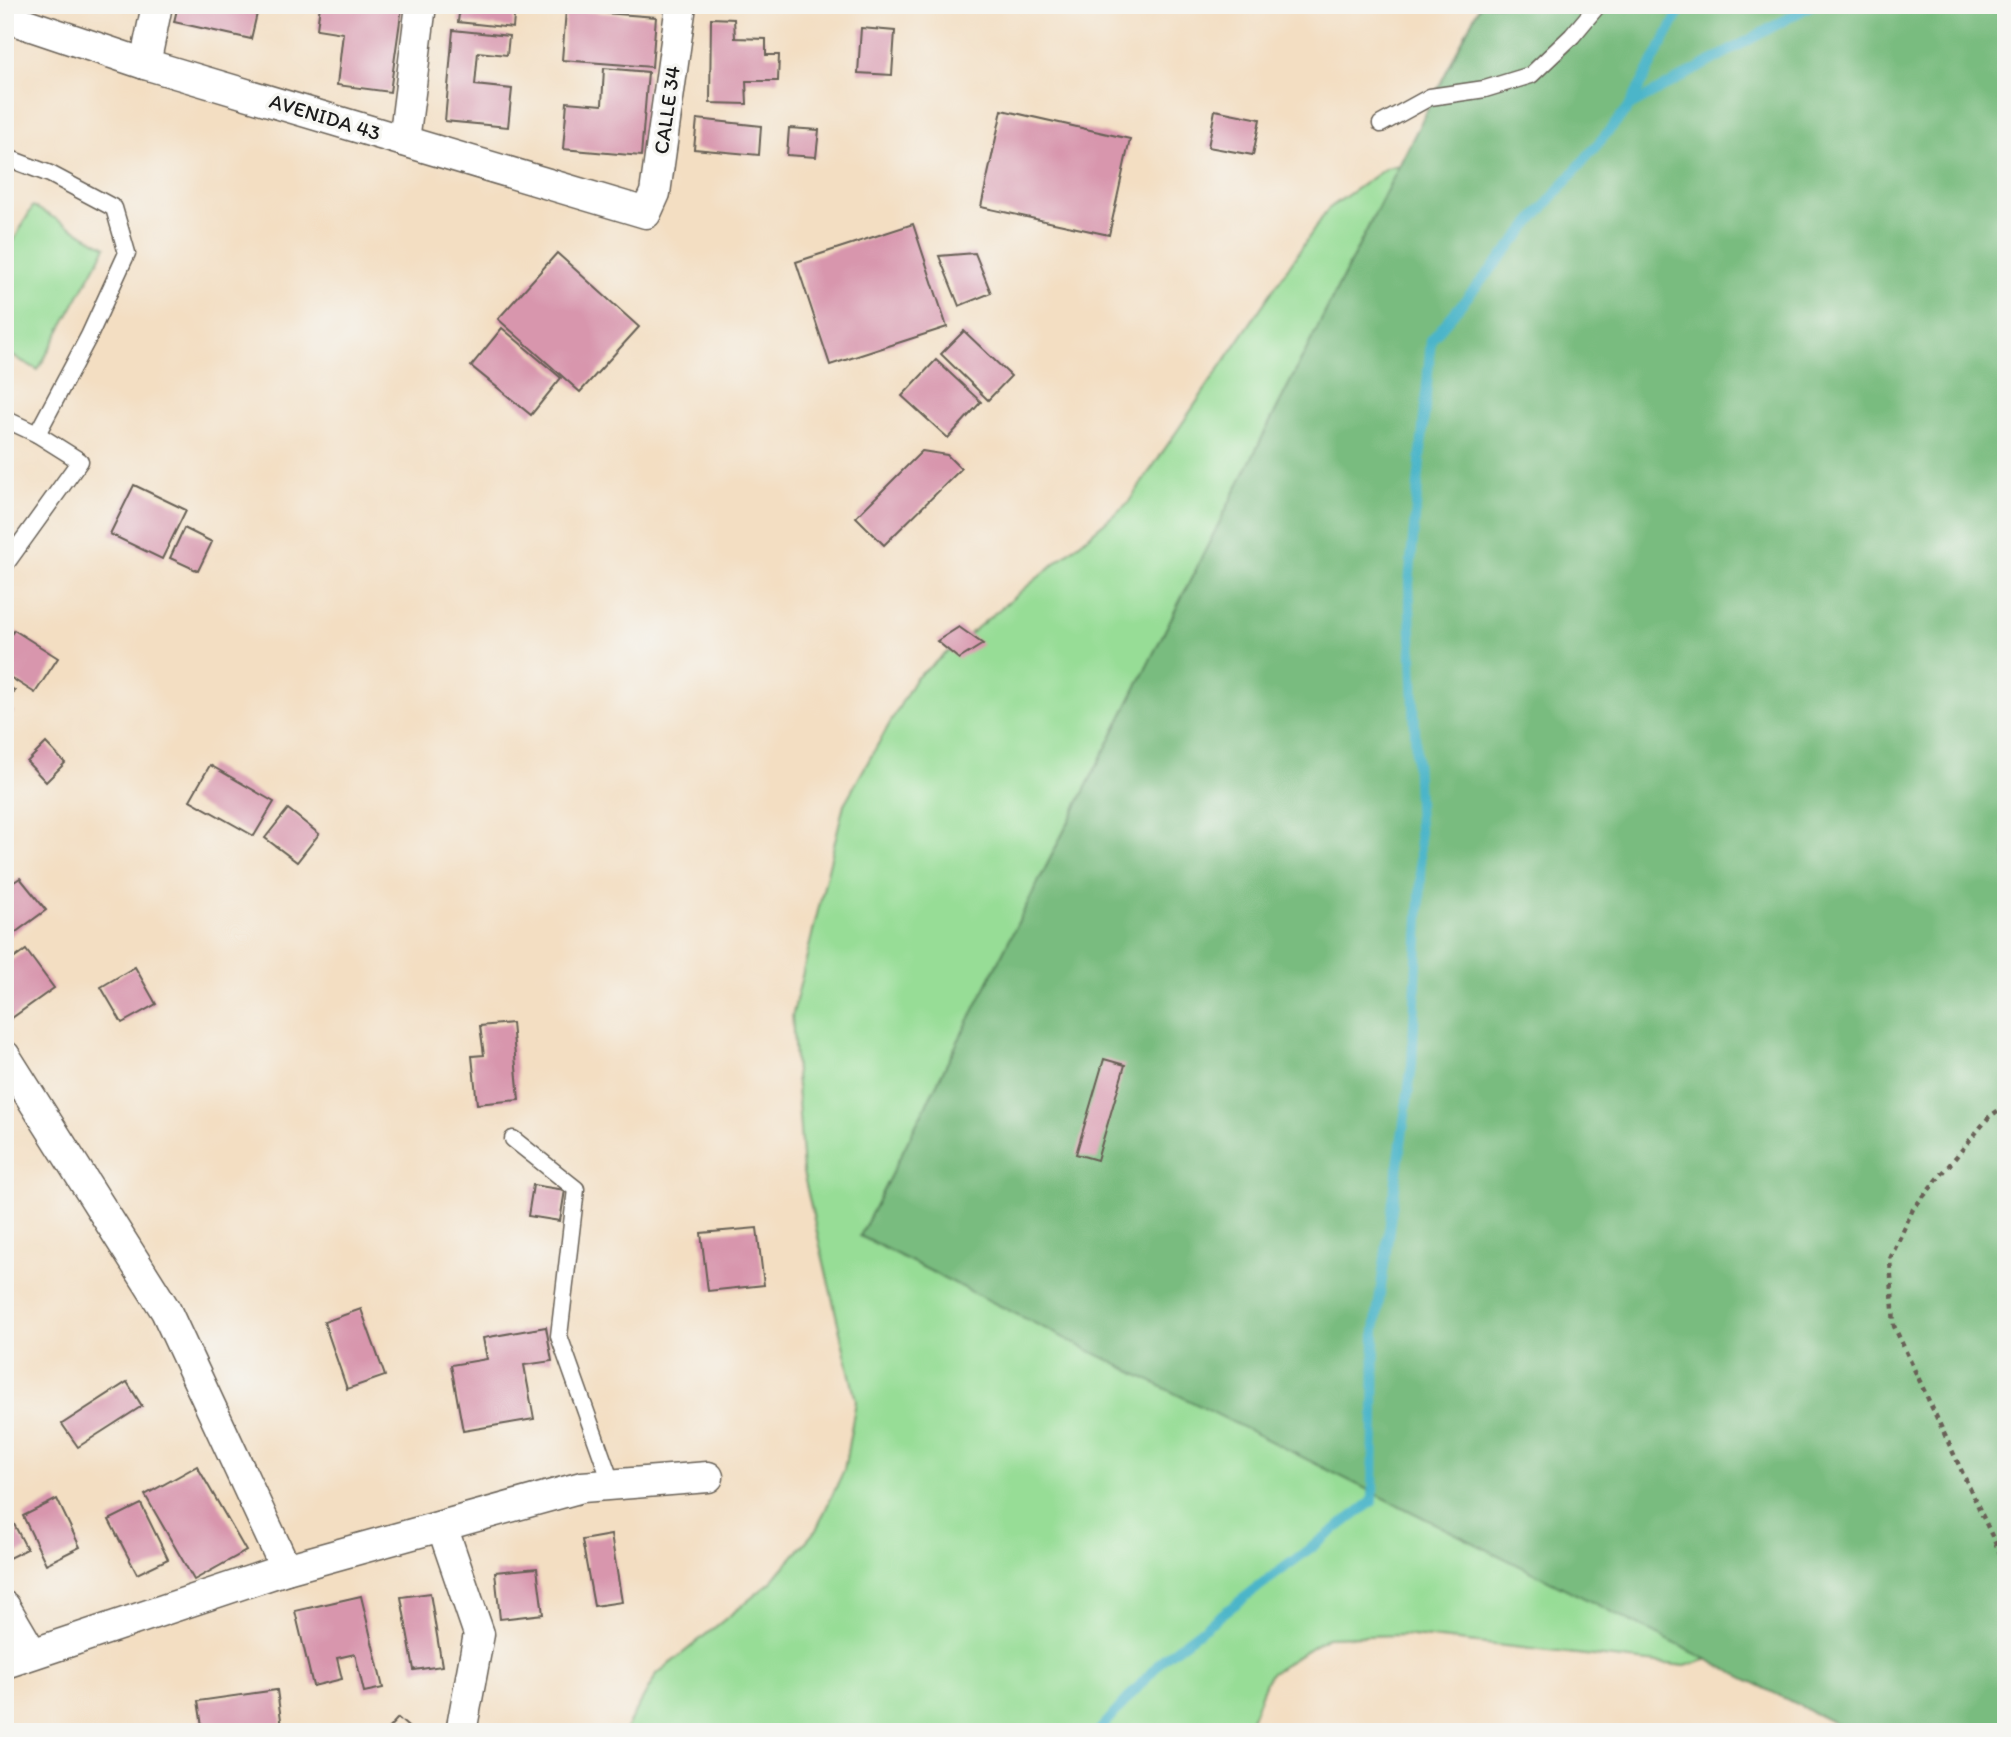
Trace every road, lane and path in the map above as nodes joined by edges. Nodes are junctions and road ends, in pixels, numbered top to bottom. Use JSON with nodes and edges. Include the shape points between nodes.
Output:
{"nodes":[{"id":1,"x":157,"y":5,"type":"edge"},
{"id":2,"x":421,"y":5,"type":"edge"},
{"id":3,"x":681,"y":5,"type":"edge"},
{"id":4,"x":1598,"y":5,"type":"edge"},
{"id":5,"x":5,"y":17,"type":"edge"},
{"id":6,"x":145,"y":64,"type":"junction"},
{"id":7,"x":1381,"y":124,"type":"dead end"},
{"id":8,"x":404,"y":141,"type":"junction"},
{"id":9,"x":5,"y":157,"type":"edge"},
{"id":10,"x":646,"y":213,"type":"joint"},
{"id":11,"x":5,"y":419,"type":"edge"},
{"id":12,"x":37,"y":434,"type":"junction"},
{"id":13,"x":5,"y":565,"type":"edge"},
{"id":14,"x":5,"y":1056,"type":"edge"},
{"id":15,"x":2006,"y":1105,"type":"edge"},
{"id":16,"x":513,"y":1139,"type":"dead end"},
{"id":17,"x":708,"y":1477,"type":"dead end"},
{"id":18,"x":612,"y":1485,"type":"junction"},
{"id":19,"x":442,"y":1526,"type":"junction"},
{"id":20,"x":2006,"y":1566,"type":"edge"},
{"id":21,"x":286,"y":1569,"type":"junction"},
{"id":22,"x":5,"y":1607,"type":"edge"},
{"id":23,"x":19,"y":1658,"type":"edge"},
{"id":24,"x":461,"y":1732,"type":"edge"}],
"edges":[{"from":1,"to":6,"type":"street"},
{"from":2,"to":8,"type":"street"},
{"from":3,"to":10,"type":"street","name":"CALLE 34","via":[[655,194]]},
{"from":4,"to":7,"type":"lane","via":[[1531,75],[1485,89],[1430,97]]},
{"from":5,"to":6,"type":"street","name":"AVENIDA 43"},
{"from":6,"to":8,"type":"street","name":"AVENIDA 43"},
{"from":8,"to":10,"type":"street","name":"AVENIDA 43"},
{"from":9,"to":12,"type":"lane","via":[[50,174],[114,208],[127,253]]},
{"from":11,"to":12,"type":"lane"},
{"from":12,"to":13,"type":"lane","via":[[80,461]]},
{"from":14,"to":21,"type":"street","via":[[166,1311]]},
{"from":15,"to":20,"type":"path","via":[[1913,1209],[1890,1259],[1895,1326]]},
{"from":16,"to":18,"type":"lane","via":[[576,1189],[559,1336]]},
{"from":17,"to":18,"type":"street"},
{"from":18,"to":19,"type":"street","via":[[582,1487]]},
{"from":19,"to":21,"type":"street"},
{"from":19,"to":24,"type":"street","via":[[479,1634]]},
{"from":21,"to":23,"type":"street"},
{"from":22,"to":23,"type":"street"}]}
